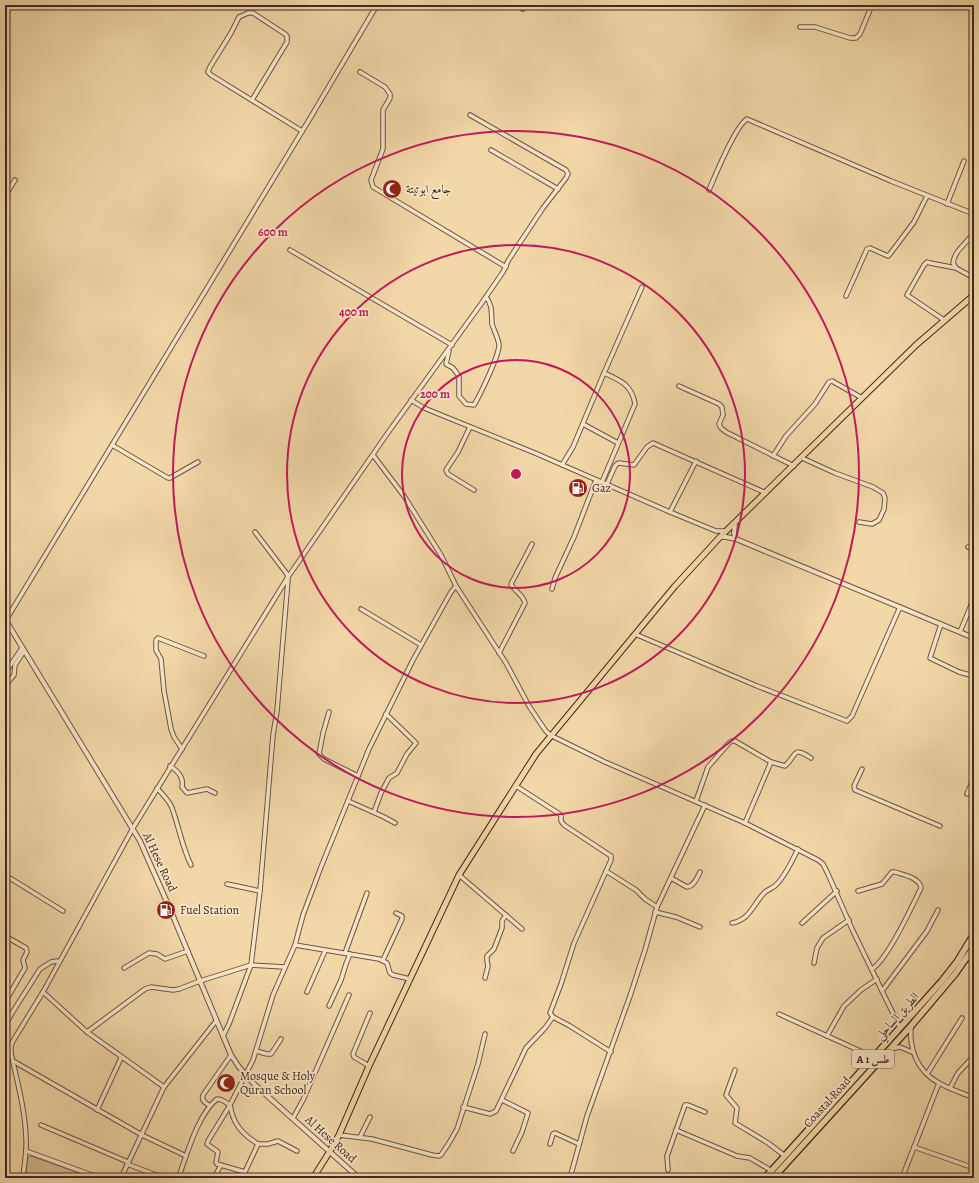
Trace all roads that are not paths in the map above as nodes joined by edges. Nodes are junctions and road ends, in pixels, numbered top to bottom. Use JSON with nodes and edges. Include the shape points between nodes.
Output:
{"nodes":[{"id":1,"x":376,"y":5,"type":"edge"},
{"id":2,"x":516,"y":5,"type":"edge"},
{"id":3,"x":872,"y":5,"type":"edge"},
{"id":4,"x":523,"y":9,"type":"dead end"},
{"id":5,"x":800,"y":27,"type":"dead end"},
{"id":6,"x":360,"y":72,"type":"dead end"},
{"id":7,"x":252,"y":100,"type":"junction"},
{"id":8,"x":470,"y":114,"type":"dead end"},
{"id":9,"x":302,"y":131,"type":"junction"},
{"id":10,"x":491,"y":150,"type":"dead end"},
{"id":11,"x":964,"y":161,"type":"dead end"},
{"id":12,"x":15,"y":180,"type":"dead end"},
{"id":13,"x":558,"y":189,"type":"junction"},
{"id":14,"x":709,"y":190,"type":"dead end"},
{"id":15,"x":5,"y":196,"type":"edge"},
{"id":16,"x":927,"y":196,"type":"junction"},
{"id":17,"x":947,"y":204,"type":"junction"},
{"id":18,"x":974,"y":214,"type":"edge"},
{"id":19,"x":974,"y":232,"type":"edge"},
{"id":20,"x":290,"y":250,"type":"dead end"},
{"id":21,"x":506,"y":267,"type":"junction"},
{"id":22,"x":956,"y":268,"type":"junction"},
{"id":23,"x":974,"y":278,"type":"edge"},
{"id":24,"x":642,"y":287,"type":"dead end"},
{"id":25,"x":974,"y":295,"type":"edge"},
{"id":26,"x":846,"y":296,"type":"dead end"},
{"id":27,"x":486,"y":297,"type":"junction"},
{"id":28,"x":944,"y":320,"type":"junction"},
{"id":29,"x":450,"y":347,"type":"junction"},
{"id":30,"x":604,"y":373,"type":"junction"},
{"id":31,"x":679,"y":386,"type":"dead end"},
{"id":32,"x":862,"y":398,"type":"junction"},
{"id":33,"x":411,"y":400,"type":"junction"},
{"id":34,"x":583,"y":424,"type":"junction"},
{"id":35,"x":470,"y":427,"type":"junction"},
{"id":36,"x":618,"y":443,"type":"junction"},
{"id":37,"x":112,"y":445,"type":"junction"},
{"id":38,"x":373,"y":455,"type":"junction"},
{"id":39,"x":773,"y":456,"type":"junction"},
{"id":40,"x":802,"y":458,"type":"junction"},
{"id":41,"x":696,"y":461,"type":"junction"},
{"id":42,"x":198,"y":462,"type":"dead end"},
{"id":43,"x":562,"y":465,"type":"junction"},
{"id":44,"x":794,"y":466,"type":"junction"},
{"id":45,"x":596,"y":480,"type":"junction"},
{"id":46,"x":602,"y":482,"type":"junction"},
{"id":47,"x":607,"y":484,"type":"junction"},
{"id":48,"x":474,"y":490,"type":"dead end"},
{"id":49,"x":766,"y":493,"type":"junction"},
{"id":50,"x":670,"y":512,"type":"junction"},
{"id":51,"x":859,"y":522,"type":"dead end"},
{"id":52,"x":735,"y":523,"type":"junction"},
{"id":53,"x":727,"y":531,"type":"junction"},
{"id":54,"x":255,"y":532,"type":"dead end"},
{"id":55,"x":720,"y":538,"type":"junction"},
{"id":56,"x":736,"y":539,"type":"junction"},
{"id":57,"x":532,"y":544,"type":"dead end"},
{"id":58,"x":968,"y":547,"type":"dead end"},
{"id":59,"x":974,"y":550,"type":"edge"},
{"id":60,"x":288,"y":577,"type":"junction"},
{"id":61,"x":456,"y":586,"type":"junction"},
{"id":62,"x":552,"y":589,"type":"dead end"},
{"id":63,"x":974,"y":598,"type":"edge"},
{"id":64,"x":900,"y":607,"type":"junction"},
{"id":65,"x":361,"y":610,"type":"dead end"},
{"id":66,"x":5,"y":619,"type":"edge"},
{"id":67,"x":941,"y":624,"type":"junction"},
{"id":68,"x":960,"y":632,"type":"junction"},
{"id":69,"x":635,"y":634,"type":"junction"},
{"id":70,"x":974,"y":638,"type":"edge"},
{"id":71,"x":421,"y":645,"type":"junction"},
{"id":72,"x":23,"y":650,"type":"junction"},
{"id":73,"x":498,"y":653,"type":"junction"},
{"id":74,"x":204,"y":656,"type":"dead end"},
{"id":75,"x":5,"y":673,"type":"edge"},
{"id":76,"x":974,"y":676,"type":"edge"},
{"id":77,"x":5,"y":686,"type":"edge"},
{"id":78,"x":329,"y":712,"type":"dead end"},
{"id":79,"x":386,"y":714,"type":"junction"},
{"id":80,"x":550,"y":735,"type":"junction"},
{"id":81,"x":182,"y":749,"type":"junction"},
{"id":82,"x":811,"y":758,"type":"dead end"},
{"id":83,"x":771,"y":762,"type":"junction"},
{"id":84,"x":170,"y":766,"type":"junction"},
{"id":85,"x":862,"y":769,"type":"dead end"},
{"id":86,"x":358,"y":776,"type":"junction"},
{"id":87,"x":974,"y":777,"type":"edge"},
{"id":88,"x":516,"y":786,"type":"junction"},
{"id":89,"x":157,"y":788,"type":"junction"},
{"id":90,"x":214,"y":793,"type":"dead end"},
{"id":91,"x":966,"y":794,"type":"dead end"},
{"id":92,"x":348,"y":801,"type":"junction"},
{"id":93,"x":696,"y":801,"type":"junction"},
{"id":94,"x":705,"y":805,"type":"junction"},
{"id":95,"x":374,"y":812,"type":"junction"},
{"id":96,"x":745,"y":823,"type":"junction"},
{"id":97,"x":395,"y":824,"type":"dead end"},
{"id":98,"x":940,"y":826,"type":"dead end"},
{"id":99,"x":133,"y":828,"type":"junction"},
{"id":100,"x":798,"y":849,"type":"junction"},
{"id":101,"x":191,"y":866,"type":"dead end"},
{"id":102,"x":606,"y":871,"type":"junction"},
{"id":103,"x":700,"y":872,"type":"dead end"},
{"id":104,"x":5,"y":875,"type":"edge"},
{"id":105,"x":459,"y":875,"type":"junction"},
{"id":106,"x":671,"y":878,"type":"junction"},
{"id":107,"x":227,"y":884,"type":"dead end"},
{"id":108,"x":260,"y":891,"type":"junction"},
{"id":109,"x":837,"y":891,"type":"junction"},
{"id":110,"x":858,"y":891,"type":"dead end"},
{"id":111,"x":367,"y":893,"type":"dead end"},
{"id":112,"x":657,"y":907,"type":"junction"},
{"id":113,"x":938,"y":910,"type":"dead end"},
{"id":114,"x":62,"y":911,"type":"dead end"},
{"id":115,"x":655,"y":912,"type":"junction"},
{"id":116,"x":396,"y":913,"type":"dead end"},
{"id":117,"x":506,"y":915,"type":"junction"},
{"id":118,"x":849,"y":920,"type":"junction"},
{"id":119,"x":732,"y":923,"type":"dead end"},
{"id":120,"x":802,"y":923,"type":"dead end"},
{"id":121,"x":700,"y":927,"type":"dead end"},
{"id":122,"x":522,"y":929,"type":"dead end"},
{"id":123,"x":974,"y":934,"type":"edge"},
{"id":124,"x":5,"y":936,"type":"edge"},
{"id":125,"x":295,"y":945,"type":"junction"},
{"id":126,"x":974,"y":947,"type":"edge"},
{"id":127,"x":188,"y":951,"type":"junction"},
{"id":128,"x":325,"y":951,"type":"junction"},
{"id":129,"x":345,"y":953,"type":"junction"},
{"id":130,"x":350,"y":954,"type":"junction"},
{"id":131,"x":384,"y":960,"type":"junction"},
{"id":132,"x":59,"y":962,"type":"junction"},
{"id":133,"x":814,"y":963,"type":"dead end"},
{"id":134,"x":251,"y":966,"type":"junction"},
{"id":135,"x":285,"y":967,"type":"junction"},
{"id":136,"x":124,"y":968,"type":"dead end"},
{"id":137,"x":872,"y":969,"type":"junction"},
{"id":138,"x":485,"y":978,"type":"dead end"},
{"id":139,"x":410,"y":979,"type":"junction"},
{"id":140,"x":877,"y":979,"type":"junction"},
{"id":141,"x":200,"y":981,"type":"junction"},
{"id":142,"x":882,"y":991,"type":"junction"},
{"id":143,"x":43,"y":992,"type":"junction"},
{"id":144,"x":307,"y":992,"type":"dead end"},
{"id":145,"x":349,"y":995,"type":"dead end"},
{"id":146,"x":5,"y":1002,"type":"edge"},
{"id":147,"x":329,"y":1006,"type":"dead end"},
{"id":148,"x":370,"y":1013,"type":"dead end"},
{"id":149,"x":779,"y":1014,"type":"dead end"},
{"id":150,"x":553,"y":1017,"type":"junction"},
{"id":151,"x":962,"y":1018,"type":"dead end"},
{"id":152,"x":216,"y":1021,"type":"junction"},
{"id":153,"x":5,"y":1026,"type":"edge"},
{"id":154,"x":911,"y":1026,"type":"junction"},
{"id":155,"x":900,"y":1028,"type":"junction"},
{"id":156,"x":87,"y":1032,"type":"junction"},
{"id":157,"x":485,"y":1034,"type":"dead end"},
{"id":158,"x":222,"y":1036,"type":"junction"},
{"id":159,"x":827,"y":1036,"type":"junction"},
{"id":160,"x":281,"y":1040,"type":"dead end"},
{"id":161,"x":889,"y":1050,"type":"junction"},
{"id":162,"x":256,"y":1051,"type":"junction"},
{"id":163,"x":611,"y":1052,"type":"junction"},
{"id":164,"x":913,"y":1053,"type":"junction"},
{"id":165,"x":231,"y":1055,"type":"junction"},
{"id":166,"x":974,"y":1056,"type":"edge"},
{"id":167,"x":122,"y":1058,"type":"junction"},
{"id":168,"x":873,"y":1058,"type":"junction"},
{"id":169,"x":13,"y":1061,"type":"junction"},
{"id":170,"x":369,"y":1066,"type":"junction"},
{"id":171,"x":735,"y":1070,"type":"dead end"},
{"id":172,"x":927,"y":1074,"type":"junction"},
{"id":173,"x":245,"y":1075,"type":"junction"},
{"id":174,"x":938,"y":1083,"type":"junction"},
{"id":175,"x":164,"y":1087,"type":"junction"},
{"id":176,"x":950,"y":1088,"type":"junction"},
{"id":177,"x":974,"y":1098,"type":"edge"},
{"id":178,"x":502,"y":1100,"type":"junction"},
{"id":179,"x":230,"y":1105,"type":"junction"},
{"id":180,"x":210,"y":1106,"type":"junction"},
{"id":181,"x":464,"y":1107,"type":"junction"},
{"id":182,"x":97,"y":1110,"type":"junction"},
{"id":183,"x":705,"y":1112,"type":"dead end"},
{"id":184,"x":370,"y":1116,"type":"dead end"},
{"id":185,"x":293,"y":1118,"type":"junction"},
{"id":186,"x":41,"y":1125,"type":"dead end"},
{"id":187,"x":676,"y":1130,"type":"junction"},
{"id":188,"x":142,"y":1135,"type":"junction"},
{"id":189,"x":339,"y":1135,"type":"junction"},
{"id":190,"x":360,"y":1137,"type":"junction"},
{"id":191,"x":258,"y":1144,"type":"junction"},
{"id":192,"x":550,"y":1144,"type":"dead end"},
{"id":193,"x":579,"y":1144,"type":"junction"},
{"id":194,"x":914,"y":1147,"type":"junction"},
{"id":195,"x":26,"y":1151,"type":"junction"},
{"id":196,"x":297,"y":1151,"type":"dead end"},
{"id":197,"x":513,"y":1151,"type":"dead end"},
{"id":198,"x":330,"y":1152,"type":"junction"},
{"id":199,"x":186,"y":1156,"type":"junction"},
{"id":200,"x":786,"y":1156,"type":"junction"},
{"id":201,"x":128,"y":1163,"type":"junction"},
{"id":202,"x":221,"y":1165,"type":"junction"},
{"id":203,"x":974,"y":1168,"type":"edge"},
{"id":204,"x":668,"y":1170,"type":"dead end"},
{"id":205,"x":772,"y":1171,"type":"junction"},
{"id":206,"x":245,"y":1172,"type":"junction"},
{"id":207,"x":179,"y":1176,"type":"junction"},
{"id":208,"x":23,"y":1178,"type":"edge"},
{"id":209,"x":100,"y":1178,"type":"edge"},
{"id":210,"x":121,"y":1178,"type":"edge"},
{"id":211,"x":164,"y":1178,"type":"edge"},
{"id":212,"x":169,"y":1178,"type":"edge"},
{"id":213,"x":186,"y":1178,"type":"edge"},
{"id":214,"x":214,"y":1178,"type":"edge"},
{"id":215,"x":248,"y":1178,"type":"edge"},
{"id":216,"x":313,"y":1178,"type":"edge"},
{"id":217,"x":360,"y":1178,"type":"edge"},
{"id":218,"x":570,"y":1178,"type":"edge"},
{"id":219,"x":765,"y":1178,"type":"edge"},
{"id":220,"x":773,"y":1178,"type":"edge"},
{"id":221,"x":902,"y":1178,"type":"edge"}],
"edges":[{"from":1,"to":9,"type":"street"},
{"from":2,"to":4,"type":"street"},
{"from":3,"to":5,"type":"street","via":[[856,38],[815,26]]},
{"from":6,"to":21,"type":"street","via":[[385,87],[390,94],[383,110],[383,149],[371,180],[373,186]]},
{"from":7,"to":7,"type":"street","via":[[208,72],[239,17],[248,13],[253,13],[267,22],[288,39]]},
{"from":7,"to":9,"type":"street"},
{"from":8,"to":13,"type":"street","via":[[566,170],[568,174]]},
{"from":9,"to":37,"type":"street"},
{"from":10,"to":13,"type":"street"},
{"from":11,"to":17,"type":"street"},
{"from":12,"to":15,"type":"street"},
{"from":13,"to":21,"type":"street","via":[[516,247]]},
{"from":14,"to":16,"type":"street","via":[[740,125],[747,119]]},
{"from":16,"to":17,"type":"street"},
{"from":16,"to":26,"type":"street","via":[[914,222],[888,256],[867,249]]},
{"from":17,"to":18,"type":"street"},
{"from":19,"to":22,"type":"street","via":[[954,256],[953,263]]},
{"from":20,"to":29,"type":"street"},
{"from":21,"to":27,"type":"street"},
{"from":22,"to":23,"type":"street"},
{"from":22,"to":28,"type":"street","via":[[925,263],[907,295]]},
{"from":24,"to":30,"type":"street"},
{"from":25,"to":28,"type":"main road"},
{"from":27,"to":29,"type":"street"},
{"from":27,"to":29,"type":"street","via":[[491,305],[498,348],[474,405],[466,404],[459,396],[459,376],[446,364]]},
{"from":28,"to":32,"type":"main road"},
{"from":29,"to":33,"type":"street"},
{"from":30,"to":34,"type":"street"},
{"from":30,"to":36,"type":"street","via":[[626,384],[635,402]]},
{"from":31,"to":39,"type":"street","via":[[719,404],[723,415],[719,424],[721,428]]},
{"from":32,"to":39,"type":"street","via":[[832,381],[828,382],[816,404],[786,436]]},
{"from":32,"to":40,"type":"main road"},
{"from":33,"to":35,"type":"street"},
{"from":33,"to":38,"type":"street"},
{"from":34,"to":36,"type":"street"},
{"from":34,"to":43,"type":"street"},
{"from":35,"to":43,"type":"street"},
{"from":35,"to":48,"type":"street","via":[[446,470],[448,474]]},
{"from":36,"to":46,"type":"street"},
{"from":37,"to":42,"type":"street","via":[[168,478]]},
{"from":37,"to":66,"type":"street"},
{"from":38,"to":60,"type":"street"},
{"from":38,"to":61,"type":"street","via":[[404,496],[441,555]]},
{"from":39,"to":44,"type":"street"},
{"from":40,"to":44,"type":"main road"},
{"from":40,"to":51,"type":"street","via":[[884,493],[885,504],[879,520],[872,524]]},
{"from":41,"to":47,"type":"street","via":[[658,444],[651,444],[634,465],[619,463],[615,466]]},
{"from":41,"to":49,"type":"street"},
{"from":41,"to":50,"type":"street"},
{"from":43,"to":45,"type":"street"},
{"from":44,"to":49,"type":"main road"},
{"from":45,"to":46,"type":"street"},
{"from":45,"to":62,"type":"street"},
{"from":46,"to":47,"type":"street"},
{"from":47,"to":50,"type":"street"},
{"from":49,"to":52,"type":"main road"},
{"from":50,"to":53,"type":"street","via":[[716,531]]},
{"from":52,"to":53,"type":"main road"},
{"from":52,"to":56,"type":"street"},
{"from":53,"to":55,"type":"main road"},
{"from":54,"to":60,"type":"street"},
{"from":55,"to":56,"type":"street"},
{"from":55,"to":69,"type":"main road"},
{"from":56,"to":64,"type":"street"},
{"from":57,"to":73,"type":"street","via":[[511,584],[525,603]]},
{"from":58,"to":59,"type":"street"},
{"from":60,"to":81,"type":"street"},
{"from":60,"to":108,"type":"street"},
{"from":61,"to":71,"type":"street"},
{"from":61,"to":73,"type":"street"},
{"from":63,"to":68,"type":"street"},
{"from":64,"to":67,"type":"street"},
{"from":64,"to":69,"type":"street","via":[[852,716],[847,721]]},
{"from":65,"to":71,"type":"street"},
{"from":66,"to":72,"type":"street","name":"Al Hese Road"},
{"from":67,"to":68,"type":"street"},
{"from":67,"to":76,"type":"street","via":[[930,658]]},
{"from":68,"to":70,"type":"street"},
{"from":69,"to":80,"type":"main road"},
{"from":71,"to":79,"type":"street"},
{"from":72,"to":75,"type":"street"},
{"from":72,"to":77,"type":"street","via":[[15,665],[14,675]]},
{"from":72,"to":99,"type":"street","name":"Al Hese Road"},
{"from":73,"to":80,"type":"street","via":[[533,712]]},
{"from":74,"to":81,"type":"street","via":[[158,638],[156,640],[172,729]]},
{"from":78,"to":86,"type":"street","via":[[319,754]]},
{"from":79,"to":86,"type":"street"},
{"from":79,"to":95,"type":"street","via":[[416,744],[407,754],[397,773],[389,778]]},
{"from":80,"to":88,"type":"main road","via":[[524,770]]},
{"from":80,"to":93,"type":"street"},
{"from":81,"to":84,"type":"street"},
{"from":82,"to":83,"type":"street","via":[[801,751],[794,754],[785,766]]},
{"from":83,"to":93,"type":"street","via":[[732,741],[708,767]]},
{"from":83,"to":96,"type":"street"},
{"from":84,"to":89,"type":"street"},
{"from":84,"to":90,"type":"street","via":[[178,772],[182,787],[187,793],[207,789]]},
{"from":85,"to":98,"type":"street","via":[[854,786],[855,790]]},
{"from":86,"to":92,"type":"street"},
{"from":87,"to":91,"type":"street"},
{"from":88,"to":102,"type":"street","via":[[560,815],[564,825],[609,854],[611,860]]},
{"from":88,"to":105,"type":"main road"},
{"from":89,"to":99,"type":"street"},
{"from":89,"to":101,"type":"street","via":[[172,807]]},
{"from":92,"to":95,"type":"street"},
{"from":92,"to":125,"type":"street","via":[[321,867]]},
{"from":93,"to":94,"type":"street"},
{"from":94,"to":96,"type":"street"},
{"from":94,"to":106,"type":"street"},
{"from":95,"to":97,"type":"street"},
{"from":96,"to":100,"type":"street"},
{"from":99,"to":127,"type":"street","name":"Al Hese Road"},
{"from":99,"to":132,"type":"street"},
{"from":100,"to":109,"type":"street","via":[[823,864]]},
{"from":100,"to":119,"type":"street","via":[[776,885],[764,893],[750,913],[738,922]]},
{"from":102,"to":112,"type":"street"},
{"from":102,"to":150,"type":"street","via":[[571,949],[550,1013]]},
{"from":103,"to":106,"type":"street","via":[[690,886]]},
{"from":104,"to":114,"type":"street"},
{"from":105,"to":117,"type":"street"},
{"from":105,"to":139,"type":"main road"},
{"from":106,"to":112,"type":"street"},
{"from":107,"to":108,"type":"street"},
{"from":108,"to":134,"type":"street"},
{"from":109,"to":118,"type":"street"},
{"from":109,"to":120,"type":"street"},
{"from":110,"to":137,"type":"street","via":[[882,884],[892,872],[918,881],[921,888],[901,927],[878,964]]},
{"from":111,"to":129,"type":"street"},
{"from":112,"to":115,"type":"street"},
{"from":113,"to":142,"type":"street","via":[[927,931]]},
{"from":115,"to":121,"type":"street"},
{"from":115,"to":163,"type":"street"},
{"from":116,"to":131,"type":"street","via":[[402,916],[402,919]]},
{"from":117,"to":122,"type":"street"},
{"from":117,"to":138,"type":"street","via":[[494,950],[487,956]]},
{"from":118,"to":133,"type":"street","via":[[823,938],[816,948]]},
{"from":118,"to":137,"type":"street"},
{"from":123,"to":155,"type":"highway","name":"الطريق الساحلي","number":"A 1 طس","via":[[949,972]]},
{"from":124,"to":146,"type":"street","via":[[27,950],[23,960],[25,968]]},
{"from":125,"to":128,"type":"street"},
{"from":125,"to":135,"type":"street"},
{"from":126,"to":154,"type":"highway","name":"Coastal Road","number":"A 1 طس"},
{"from":127,"to":136,"type":"street","via":[[165,959],[149,953]]},
{"from":127,"to":141,"type":"street","name":"Al Hese Road"},
{"from":128,"to":129,"type":"street"},
{"from":128,"to":144,"type":"street"},
{"from":129,"to":130,"type":"street"},
{"from":130,"to":131,"type":"street"},
{"from":130,"to":147,"type":"street"},
{"from":131,"to":139,"type":"street","via":[[393,976]]},
{"from":132,"to":143,"type":"street"},
{"from":132,"to":153,"type":"street","via":[[51,962],[40,969]]},
{"from":134,"to":135,"type":"street"},
{"from":134,"to":141,"type":"street"},
{"from":134,"to":158,"type":"street"},
{"from":135,"to":162,"type":"street","via":[[273,995]]},
{"from":137,"to":140,"type":"street"},
{"from":139,"to":170,"type":"main road"},
{"from":140,"to":142,"type":"street"},
{"from":140,"to":159,"type":"street","via":[[844,1006]]},
{"from":141,"to":152,"type":"street","name":"Al Hese Road"},
{"from":141,"to":156,"type":"street","via":[[173,990],[151,987],[145,989]]},
{"from":142,"to":155,"type":"street"},
{"from":143,"to":156,"type":"street"},
{"from":143,"to":169,"type":"street","via":[[11,1046]]},
{"from":145,"to":185,"type":"street"},
{"from":148,"to":170,"type":"street","via":[[352,1054]]},
{"from":149,"to":159,"type":"street"},
{"from":150,"to":163,"type":"street"},
{"from":150,"to":178,"type":"street","via":[[526,1048]]},
{"from":151,"to":172,"type":"street"},
{"from":152,"to":158,"type":"street","name":"Al Hese Road"},
{"from":152,"to":175,"type":"street"},
{"from":154,"to":161,"type":"highway","name":"Coastal Road","number":"A 1 طس"},
{"from":154,"to":164,"type":"street"},
{"from":155,"to":168,"type":"highway","name":"الطريق الساحلي","number":"A 1 طس"},
{"from":156,"to":167,"type":"street"},
{"from":157,"to":181,"type":"street"},
{"from":158,"to":165,"type":"street","name":"Al Hese Road"},
{"from":159,"to":168,"type":"street"},
{"from":160,"to":162,"type":"street","via":[[271,1054]]},
{"from":161,"to":164,"type":"street","via":[[900,1047]]},
{"from":161,"to":220,"type":"highway","name":"Coastal Road","number":"A 1 طس"},
{"from":162,"to":173,"type":"street"},
{"from":163,"to":193,"type":"street"},
{"from":164,"to":172,"type":"street"},
{"from":165,"to":173,"type":"street","name":"Al Hese Road"},
{"from":165,"to":180,"type":"street","via":[[203,1095],[204,1102]]},
{"from":166,"to":176,"type":"street","via":[[958,1073]]},
{"from":167,"to":175,"type":"street"},
{"from":167,"to":182,"type":"street"},
{"from":168,"to":200,"type":"highway","name":"الطريق الساحلي","number":"A 1 طس"},
{"from":169,"to":182,"type":"street"},
{"from":169,"to":195,"type":"street","via":[[22,1105]]},
{"from":170,"to":189,"type":"main road"},
{"from":171,"to":200,"type":"street","via":[[726,1095],[737,1108],[735,1123]]},
{"from":172,"to":174,"type":"street"},
{"from":173,"to":179,"type":"street"},
{"from":173,"to":185,"type":"street","name":"Al Hese Road"},
{"from":174,"to":176,"type":"street"},
{"from":174,"to":194,"type":"street"},
{"from":175,"to":188,"type":"street"},
{"from":176,"to":177,"type":"street"},
{"from":178,"to":181,"type":"street","via":[[496,1111],[490,1114]]},
{"from":178,"to":197,"type":"street","via":[[528,1113]]},
{"from":179,"to":180,"type":"street","via":[[217,1099]]},
{"from":179,"to":191,"type":"street","via":[[235,1123]]},
{"from":179,"to":202,"type":"street","via":[[207,1143],[218,1152],[216,1162]]},
{"from":180,"to":199,"type":"street","via":[[198,1126]]},
{"from":181,"to":190,"type":"street","via":[[450,1143],[439,1156]]},
{"from":182,"to":188,"type":"street"},
{"from":183,"to":187,"type":"street","via":[[685,1105]]},
{"from":184,"to":190,"type":"street"},
{"from":185,"to":198,"type":"street","name":"Al Hese Road"},
{"from":186,"to":201,"type":"street"},
{"from":187,"to":204,"type":"street","via":[[667,1156]]},
{"from":187,"to":205,"type":"street","via":[[737,1156],[750,1158]]},
{"from":188,"to":199,"type":"street"},
{"from":188,"to":201,"type":"street"},
{"from":189,"to":190,"type":"street"},
{"from":189,"to":198,"type":"main road"},
{"from":191,"to":196,"type":"street","via":[[278,1141]]},
{"from":191,"to":206,"type":"street"},
{"from":192,"to":193,"type":"street","via":[[552,1134],[555,1133]]},
{"from":193,"to":218,"type":"street"},
{"from":194,"to":203,"type":"street"},
{"from":194,"to":221,"type":"street"},
{"from":195,"to":208,"type":"street"},
{"from":195,"to":209,"type":"street"},
{"from":198,"to":216,"type":"main road"},
{"from":198,"to":217,"type":"street","name":"Al Hese Road"},
{"from":199,"to":207,"type":"street"},
{"from":200,"to":205,"type":"highway","name":"الطريق الساحلي","number":"A 1 طس"},
{"from":201,"to":210,"type":"street"},
{"from":201,"to":211,"type":"street"},
{"from":202,"to":206,"type":"street"},
{"from":202,"to":214,"type":"street"},
{"from":205,"to":219,"type":"highway","name":"الطريق الساحلي","number":"A 1 طس"},
{"from":206,"to":215,"type":"street"},
{"from":207,"to":212,"type":"street"},
{"from":207,"to":213,"type":"street"}]}
